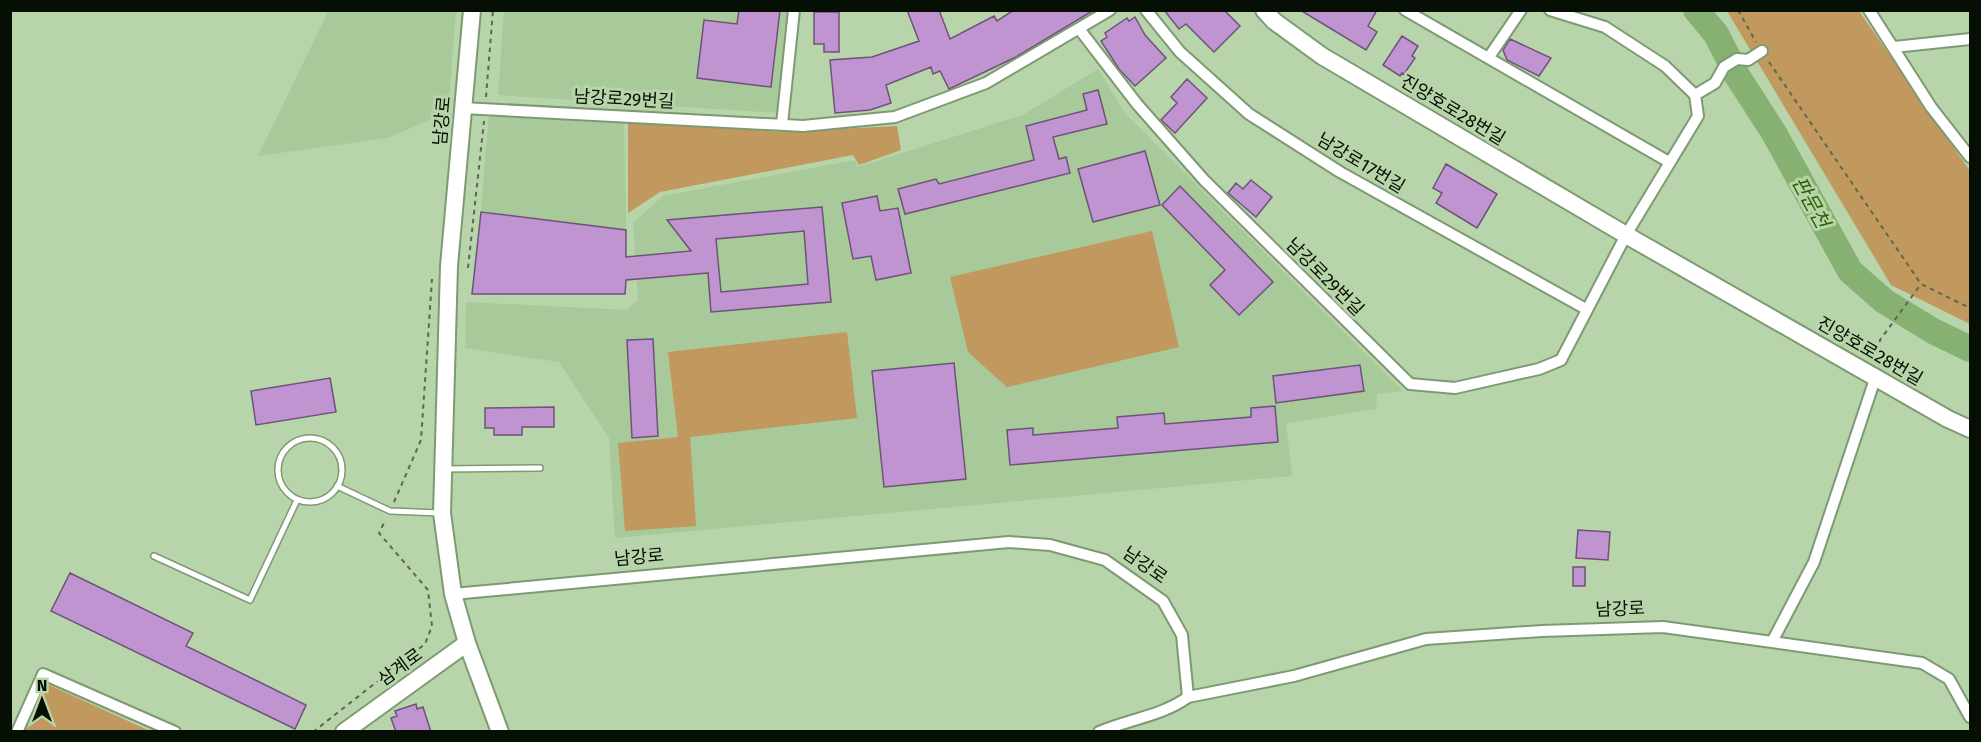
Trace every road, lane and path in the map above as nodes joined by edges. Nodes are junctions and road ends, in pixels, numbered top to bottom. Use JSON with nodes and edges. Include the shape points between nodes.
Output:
{"nodes":[{"id":1,"x":472,"y":10,"type":"edge"},
{"id":2,"x":493,"y":10,"type":"edge"},
{"id":3,"x":794,"y":10,"type":"edge"},
{"id":4,"x":1110,"y":10,"type":"edge"},
{"id":5,"x":1146,"y":10,"type":"edge"},
{"id":6,"x":1264,"y":10,"type":"edge"},
{"id":7,"x":1405,"y":10,"type":"edge"},
{"id":8,"x":1521,"y":10,"type":"edge"},
{"id":9,"x":1550,"y":10,"type":"edge"},
{"id":10,"x":1738,"y":10,"type":"edge"},
{"id":11,"x":1869,"y":10,"type":"edge"},
{"id":12,"x":1080,"y":30,"type":"junction"},
{"id":13,"x":1971,"y":39,"type":"edge"},
{"id":14,"x":1894,"y":47,"type":"junction"},
{"id":15,"x":1762,"y":51,"type":"junction"},
{"id":16,"x":1489,"y":57,"type":"junction"},
{"id":17,"x":1695,"y":95,"type":"junction"},
{"id":18,"x":463,"y":108,"type":"junction"},
{"id":19,"x":485,"y":109,"type":"junction"},
{"id":20,"x":782,"y":124,"type":"junction"},
{"id":21,"x":1971,"y":157,"type":"edge"},
{"id":22,"x":1669,"y":162,"type":"junction"},
{"id":23,"x":1626,"y":235,"type":"junction"},
{"id":24,"x":468,"y":268,"type":"dead end"},
{"id":25,"x":1921,"y":284,"type":"junction"},
{"id":26,"x":1971,"y":308,"type":"edge"},
{"id":27,"x":1586,"y":309,"type":"junction"},
{"id":28,"x":1876,"y":376,"type":"junction"},
{"id":29,"x":1971,"y":429,"type":"edge"},
{"id":30,"x":540,"y":468,"type":"dead end"},
{"id":31,"x":443,"y":469,"type":"junction"},
{"id":32,"x":337,"y":486,"type":"junction"},
{"id":33,"x":297,"y":500,"type":"junction"},
{"id":34,"x":442,"y":513,"type":"junction"},
{"id":35,"x":154,"y":556,"type":"dead end"},
{"id":36,"x":453,"y":594,"type":"junction"},
{"id":37,"x":465,"y":635,"type":"junction"},
{"id":38,"x":1772,"y":642,"type":"junction"},
{"id":39,"x":1188,"y":697,"type":"junction"},
{"id":40,"x":1971,"y":717,"type":"edge"},
{"id":41,"x":17,"y":732,"type":"edge"},
{"id":42,"x":174,"y":732,"type":"edge"},
{"id":43,"x":344,"y":732,"type":"edge"},
{"id":44,"x":500,"y":732,"type":"edge"},
{"id":45,"x":1099,"y":732,"type":"edge"}],
"edges":[{"from":1,"to":18,"type":"street","name":"남강로"},
{"from":2,"to":19,"type":"path"},
{"from":3,"to":20,"type":"street"},
{"from":4,"to":12,"type":"street","name":"남강로29번길"},
{"from":5,"to":27,"type":"street","name":"남강로17번길","via":[[1180,52],[1249,114],[1340,172]]},
{"from":6,"to":23,"type":"street","name":"진양호로28번길","via":[[1323,56]]},
{"from":7,"to":16,"type":"street"},
{"from":8,"to":16,"type":"street"},
{"from":9,"to":17,"type":"street","via":[[1605,27],[1665,66]]},
{"from":10,"to":15,"type":"path"},
{"from":11,"to":14,"type":"street"},
{"from":12,"to":20,"type":"street","name":"남강로29번길","via":[[986,83],[895,117],[803,126]]},
{"from":12,"to":27,"type":"street","name":"남강로29번길","via":[[1203,180],[1410,384],[1455,388],[1539,369],[1561,360]]},
{"from":13,"to":14,"type":"street"},
{"from":14,"to":21,"type":"street","via":[[1931,107]]},
{"from":15,"to":17,"type":"street","via":[[1724,67],[1715,83]]},
{"from":15,"to":25,"type":"path"},
{"from":16,"to":22,"type":"street"},
{"from":17,"to":22,"type":"street","via":[[1698,116]]},
{"from":18,"to":19,"type":"street","name":"남강로29번길"},
{"from":18,"to":31,"type":"street","name":"남강로","via":[[449,266]]},
{"from":19,"to":20,"type":"street","name":"남강로29번길"},
{"from":19,"to":24,"type":"path"},
{"from":22,"to":23,"type":"street"},
{"from":23,"to":27,"type":"street","name":"남강로29번길"},
{"from":23,"to":28,"type":"street","name":"진양호로28번길"},
{"from":25,"to":26,"type":"path"},
{"from":25,"to":28,"type":"path","via":[[1880,340]]},
{"from":28,"to":29,"type":"street","name":"진양호로28번길"},
{"from":28,"to":38,"type":"street","via":[[1814,562]]},
{"from":30,"to":31,"type":"lane"},
{"from":31,"to":34,"type":"street","name":"남강로"},
{"from":32,"to":33,"type":"lane","via":[[318,501]]},
{"from":32,"to":33,"type":"lane","via":[[342,471],[336,452],[321,440],[299,440],[282,453],[278,474],[281,485]]},
{"from":32,"to":34,"type":"lane","via":[[390,511]]},
{"from":33,"to":35,"type":"lane","via":[[250,600]]},
{"from":34,"to":36,"type":"street","name":"남강로"},
{"from":36,"to":37,"type":"street","name":"남강로"},
{"from":36,"to":39,"type":"street","name":"남강로","via":[[1009,542],[1050,545],[1105,560],[1163,601],[1182,635]]},
{"from":37,"to":43,"type":"street","name":"삼계로"},
{"from":37,"to":44,"type":"street","name":"남강로"},
{"from":38,"to":39,"type":"street","name":"남강로","via":[[1663,627],[1426,639],[1294,676]]},
{"from":38,"to":40,"type":"street","name":"남강로","via":[[1922,663],[1949,679]]},
{"from":39,"to":45,"type":"street","via":[[1170,710]]},
{"from":41,"to":42,"type":"street","via":[[43,674]]}]}
